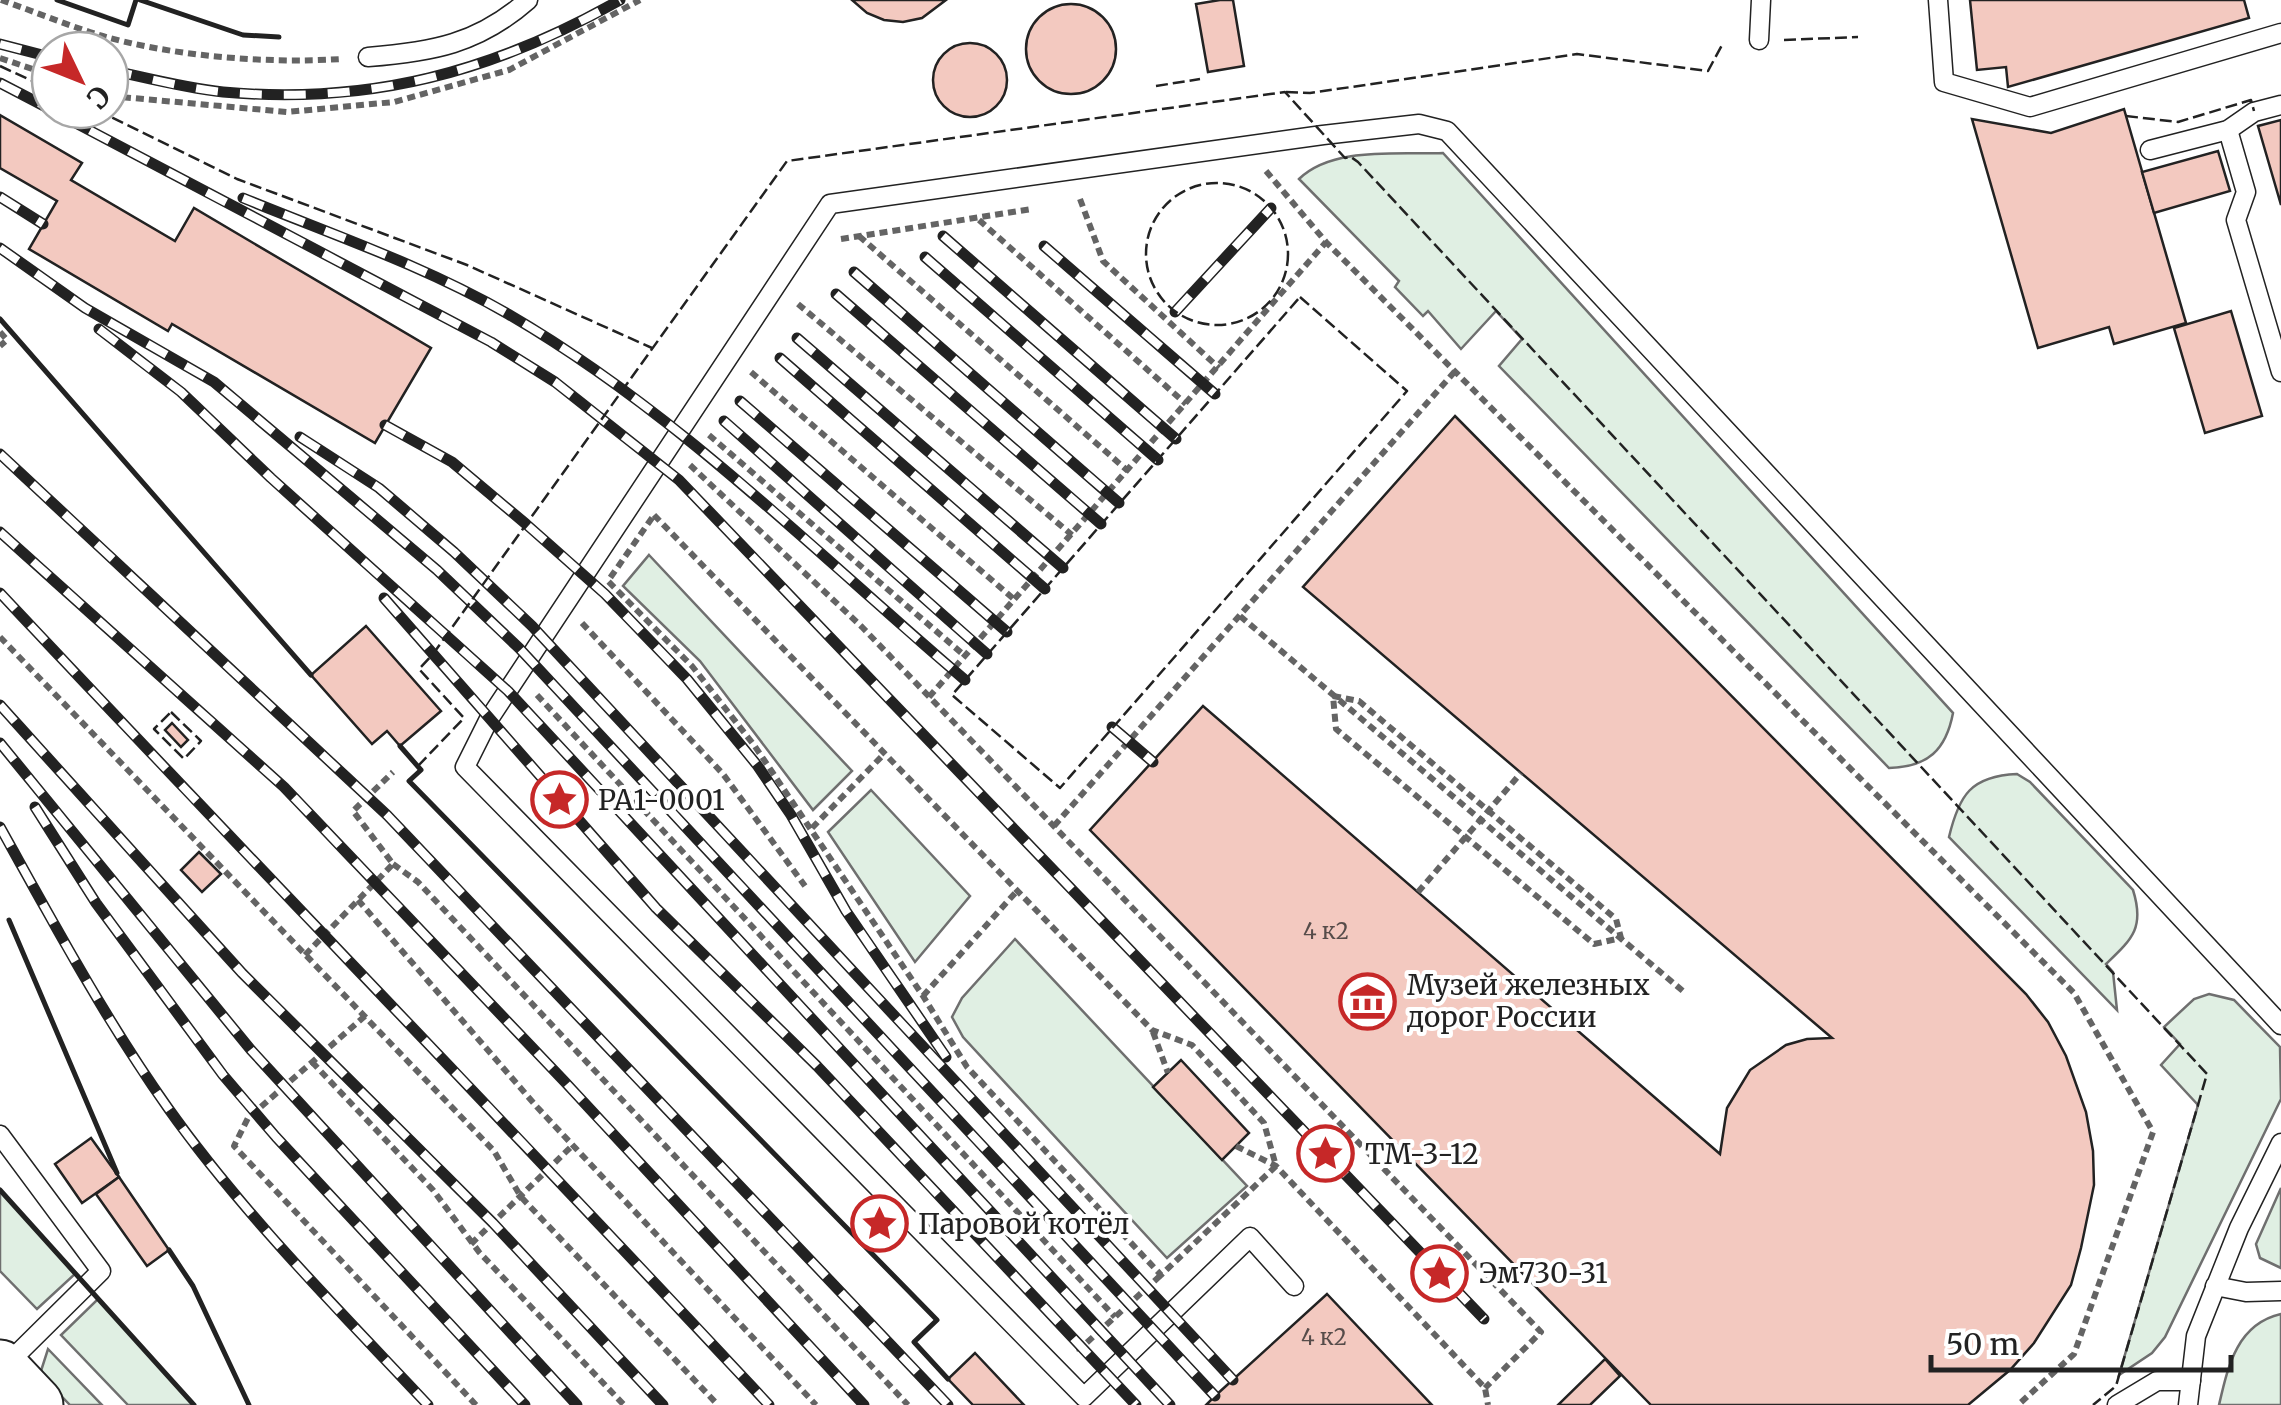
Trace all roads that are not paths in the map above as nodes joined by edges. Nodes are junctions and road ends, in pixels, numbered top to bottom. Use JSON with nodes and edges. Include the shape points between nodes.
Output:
{"nodes":[{"id":1,"x":528,"y":0,"type":"edge"},
{"id":2,"x":1760,"y":0,"type":"edge"},
{"id":3,"x":1938,"y":0,"type":"edge"},
{"id":4,"x":2281,"y":34,"type":"edge"},
{"id":5,"x":1758,"y":40,"type":"dead end"},
{"id":6,"x":368,"y":58,"type":"road end"},
{"id":7,"x":2281,"y":105,"type":"edge"},
{"id":8,"x":2228,"y":130,"type":"junction"},
{"id":9,"x":2150,"y":150,"type":"dead end"},
{"id":10,"x":2281,"y":372,"type":"edge"},
{"id":11,"x":2281,"y":1025,"type":"edge"},
{"id":12,"x":0,"y":1134,"type":"edge"},
{"id":13,"x":2281,"y":1144,"type":"edge"},
{"id":14,"x":1294,"y":1286,"type":"dead end"},
{"id":15,"x":2215,"y":1286,"type":"junction"},
{"id":16,"x":2281,"y":1291,"type":"edge"},
{"id":17,"x":2191,"y":1380,"type":"junction"},
{"id":18,"x":12,"y":1381,"type":"edge"},
{"id":19,"x":2118,"y":1405,"type":"edge"},
{"id":20,"x":2188,"y":1405,"type":"edge"}],
"edges":[{"from":1,"to":6,"type":"lane","via":[[468,40]]},
{"from":2,"to":5,"type":"lane"},
{"from":3,"to":4,"type":"lane","via":[[1944,82],[2030,107]]},
{"from":7,"to":8,"type":"lane","via":[[2254,112]]},
{"from":8,"to":9,"type":"lane"},
{"from":8,"to":10,"type":"lane","via":[[2246,192],[2236,220]]},
{"from":11,"to":14,"type":"lane","via":[[1447,131],[1419,124],[830,204],[489,719],[465,767],[1084,1396],[1250,1237]]},
{"from":12,"to":18,"type":"lane","via":[[101,1271]]},
{"from":13,"to":15,"type":"lane"},
{"from":15,"to":16,"type":"lane"},
{"from":15,"to":17,"type":"lane","via":[[2196,1336]]},
{"from":17,"to":19,"type":"lane","via":[[2157,1380]]},
{"from":17,"to":20,"type":"lane"}]}
